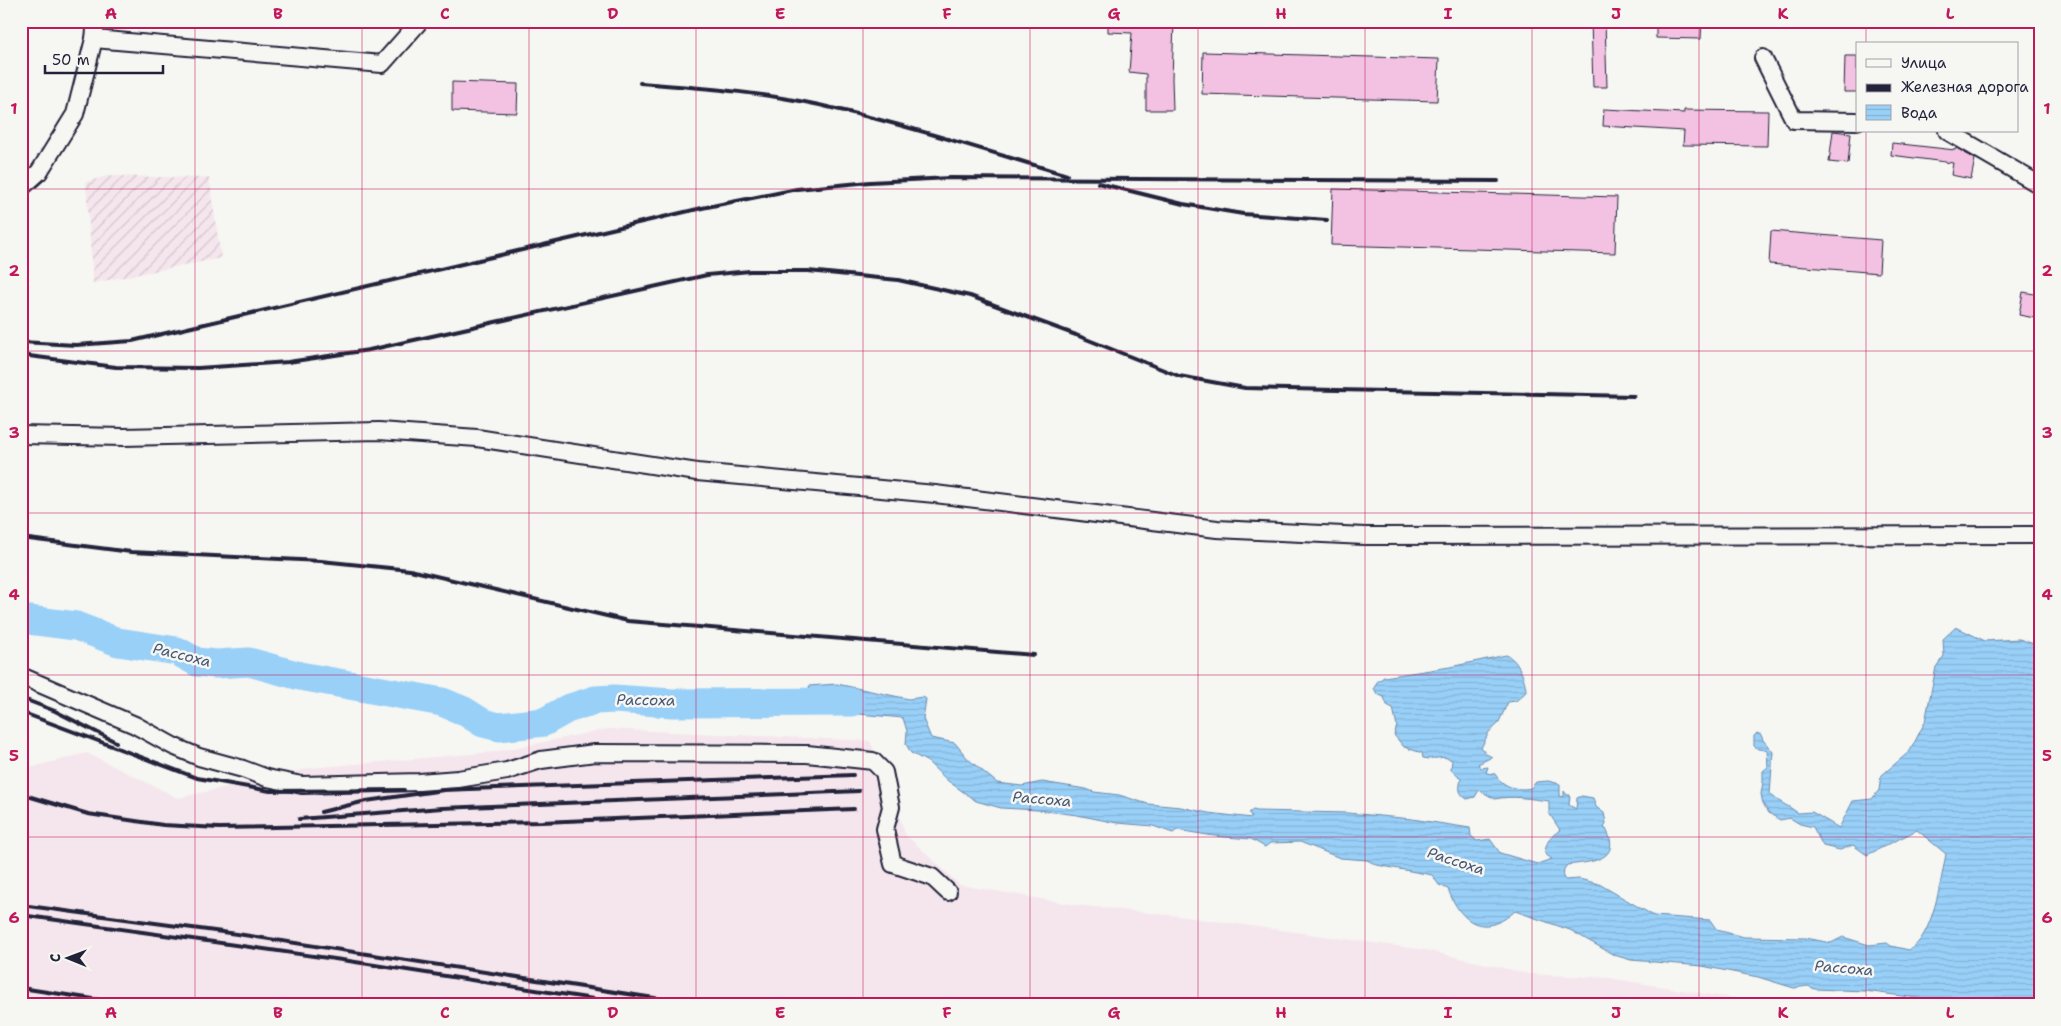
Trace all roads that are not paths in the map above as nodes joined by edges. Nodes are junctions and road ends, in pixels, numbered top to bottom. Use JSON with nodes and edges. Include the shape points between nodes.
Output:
{"nodes":[{"id":1,"x":96,"y":21,"type":"edge"},
{"id":2,"x":420,"y":21,"type":"edge"},
{"id":3,"x":94,"y":39,"type":"junction"},
{"id":4,"x":1763,"y":58,"type":"dead end"},
{"id":5,"x":1856,"y":121,"type":"edge"},
{"id":6,"x":1949,"y":132,"type":"edge"},
{"id":7,"x":2040,"y":185,"type":"edge"},
{"id":8,"x":21,"y":188,"type":"edge"},
{"id":9,"x":21,"y":435,"type":"edge"},
{"id":10,"x":2040,"y":535,"type":"edge"},
{"id":11,"x":21,"y":676,"type":"edge"},
{"id":12,"x":948,"y":892,"type":"dead end"}],
"edges":[{"from":1,"to":3,"type":"street"},
{"from":2,"to":3,"type":"street","via":[[382,64]]},
{"from":3,"to":8,"type":"street","via":[[75,114],[39,172]]},
{"from":4,"to":5,"type":"street","via":[[1794,120]]},
{"from":6,"to":7,"type":"street"},
{"from":9,"to":10,"type":"street","via":[[124,437],[379,431],[478,438],[697,472],[935,494],[1237,530],[1364,536]]},
{"from":11,"to":12,"type":"street","via":[[135,725],[199,757],[302,785],[458,779],[507,771],[541,760],[595,753],[807,754],[873,761],[884,772],[891,807],[885,829],[893,864],[932,877]]}]}
